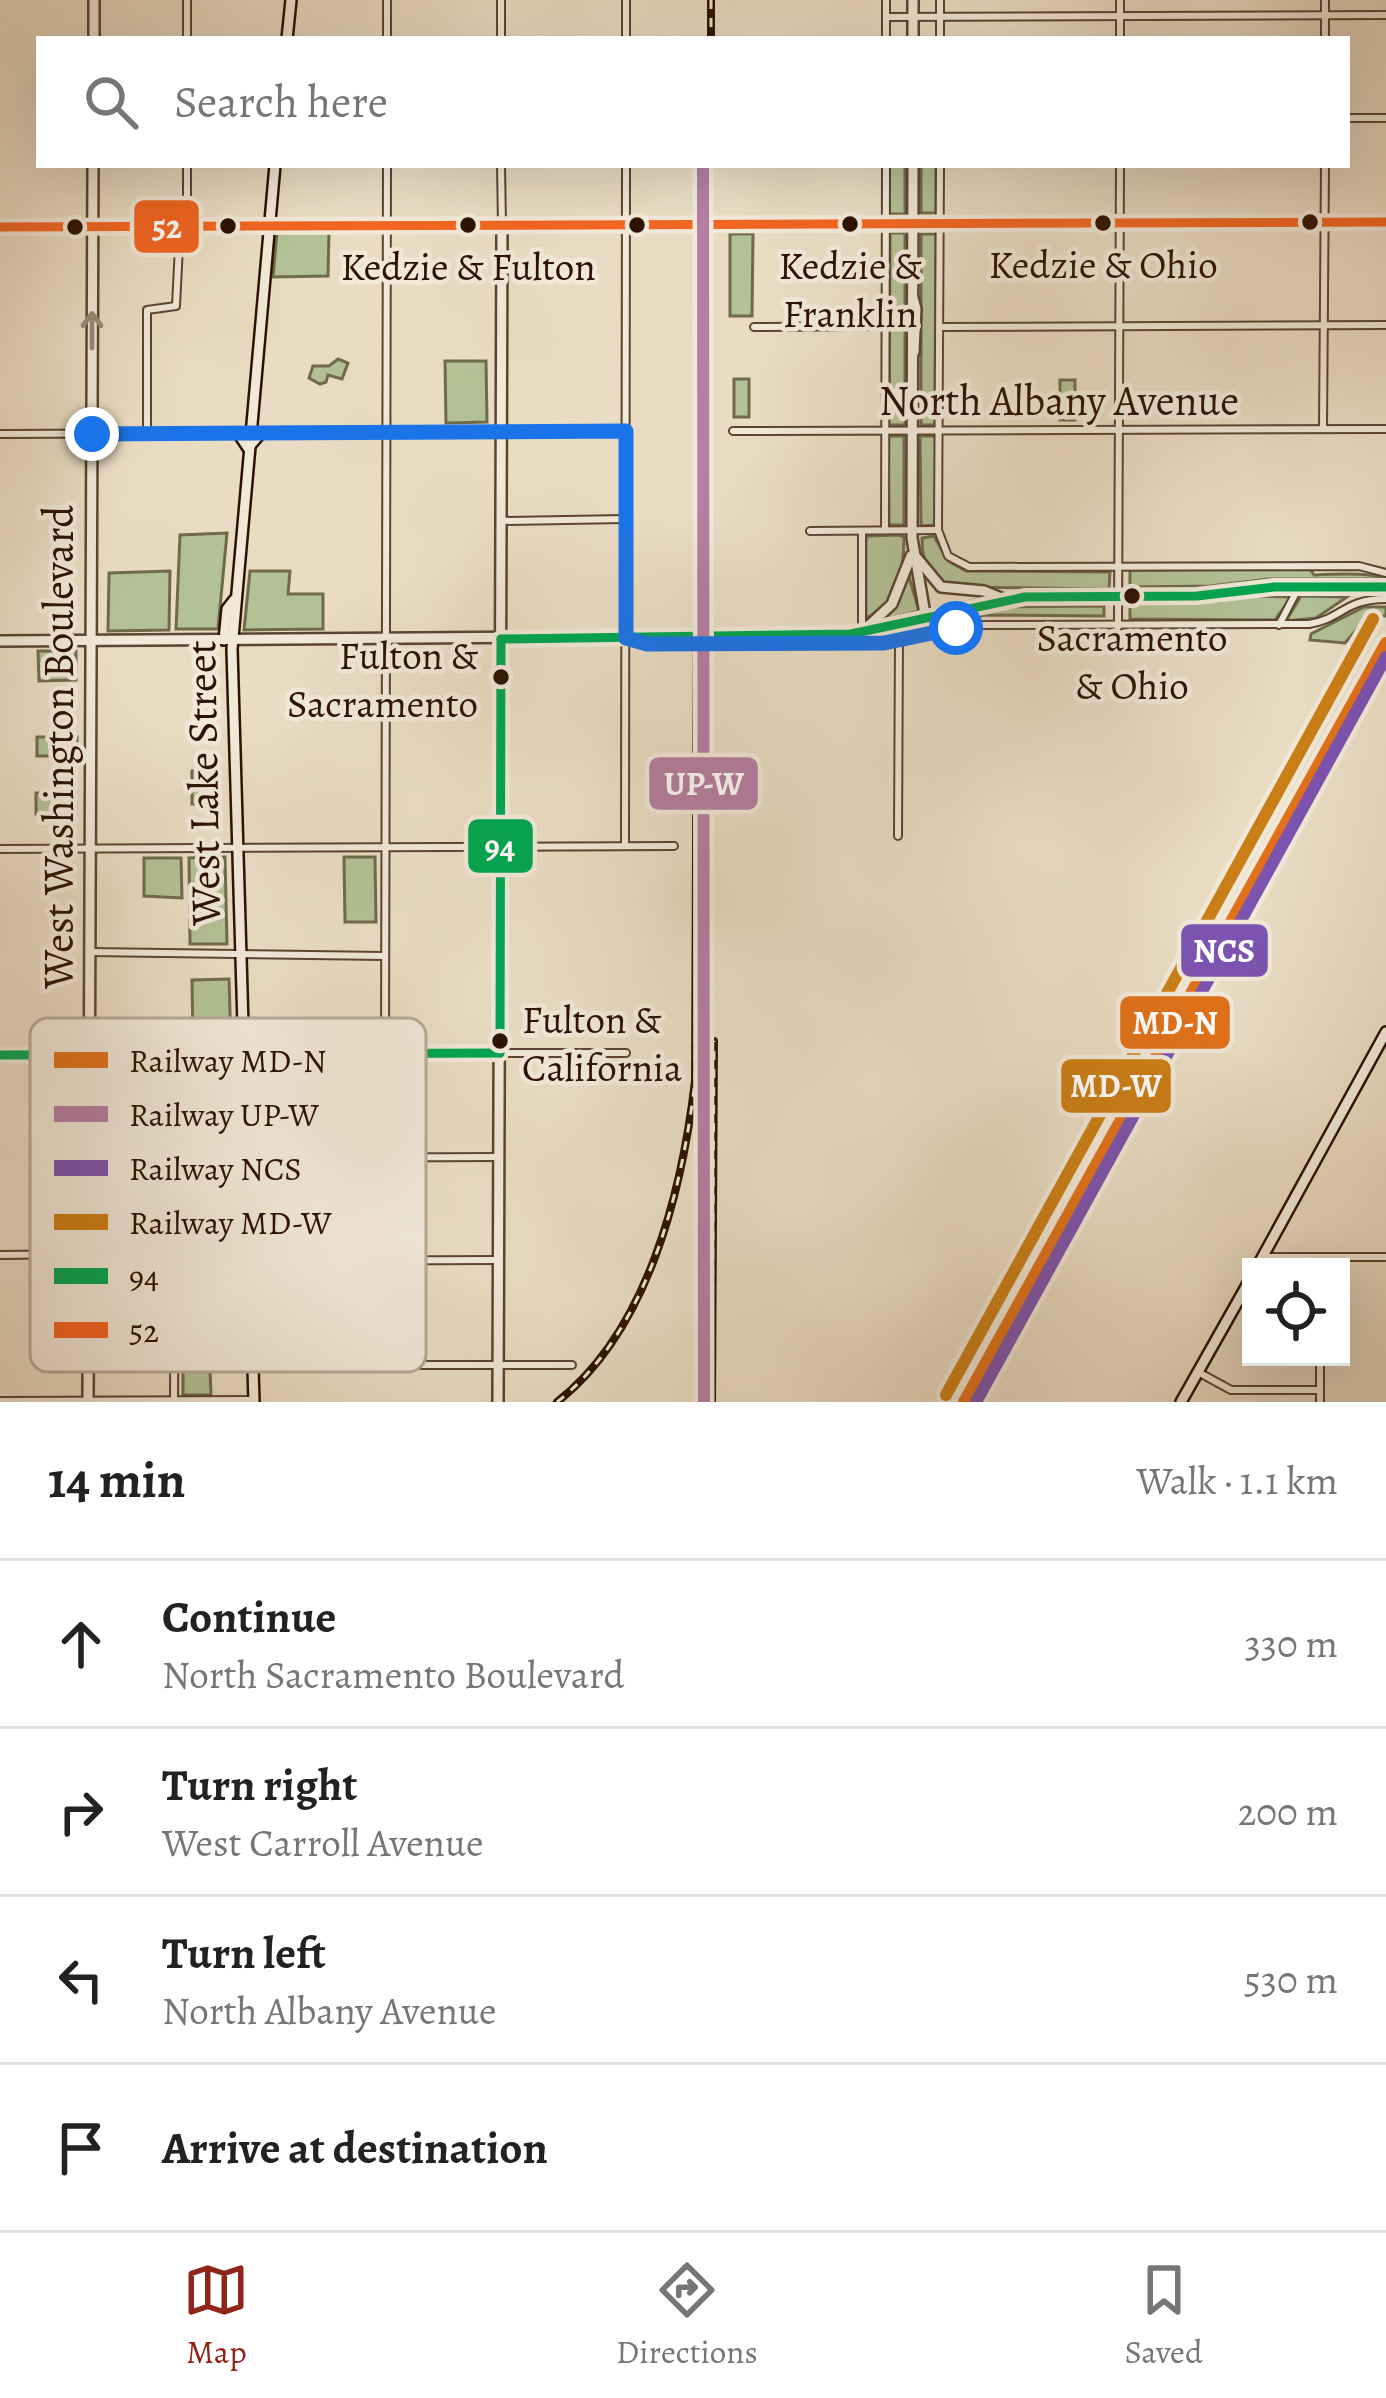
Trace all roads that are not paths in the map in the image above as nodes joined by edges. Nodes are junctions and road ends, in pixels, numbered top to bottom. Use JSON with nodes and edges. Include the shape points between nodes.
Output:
{"nodes":[{"id":1,"x":94,"y":0,"type":"edge"},
{"id":2,"x":187,"y":0,"type":"edge"},
{"id":3,"x":291,"y":0,"type":"edge"},
{"id":4,"x":387,"y":0,"type":"edge"},
{"id":5,"x":501,"y":0,"type":"edge"},
{"id":6,"x":626,"y":0,"type":"edge"},
{"id":7,"x":886,"y":0,"type":"edge"},
{"id":8,"x":913,"y":0,"type":"edge"},
{"id":9,"x":940,"y":0,"type":"edge"},
{"id":10,"x":1120,"y":0,"type":"edge"},
{"id":11,"x":1325,"y":0,"type":"edge"},
{"id":12,"x":1120,"y":16,"type":"junction"},
{"id":13,"x":1325,"y":16,"type":"junction"},
{"id":14,"x":1386,"y":16,"type":"edge"},
{"id":15,"x":886,"y":17,"type":"junction"},
{"id":16,"x":913,"y":17,"type":"junction"},
{"id":17,"x":940,"y":17,"type":"junction"},
{"id":18,"x":94,"y":36,"type":"edge"},
{"id":19,"x":187,"y":36,"type":"edge"},
{"id":20,"x":287,"y":36,"type":"edge"},
{"id":21,"x":387,"y":36,"type":"edge"},
{"id":22,"x":501,"y":36,"type":"edge"},
{"id":23,"x":626,"y":36,"type":"edge"},
{"id":24,"x":886,"y":36,"type":"edge"},
{"id":25,"x":913,"y":36,"type":"edge"},
{"id":26,"x":940,"y":36,"type":"edge"},
{"id":27,"x":1120,"y":36,"type":"edge"},
{"id":28,"x":1325,"y":36,"type":"edge"},
{"id":29,"x":1350,"y":118,"type":"edge"},
{"id":30,"x":1386,"y":118,"type":"edge"},
{"id":31,"x":93,"y":168,"type":"edge"},
{"id":32,"x":187,"y":168,"type":"edge"},
{"id":33,"x":275,"y":168,"type":"edge"},
{"id":34,"x":387,"y":168,"type":"edge"},
{"id":35,"x":501,"y":168,"type":"edge"},
{"id":36,"x":626,"y":168,"type":"edge"},
{"id":37,"x":886,"y":168,"type":"edge"},
{"id":38,"x":913,"y":168,"type":"edge"},
{"id":39,"x":940,"y":168,"type":"edge"},
{"id":40,"x":1120,"y":168,"type":"edge"},
{"id":41,"x":1324,"y":168,"type":"edge"},
{"id":42,"x":1324,"y":222,"type":"junction"},
{"id":43,"x":1386,"y":222,"type":"edge"},
{"id":44,"x":913,"y":223,"type":"junction"},
{"id":45,"x":939,"y":223,"type":"junction"},
{"id":46,"x":1120,"y":223,"type":"junction"},
{"id":47,"x":626,"y":224,"type":"junction"},
{"id":48,"x":886,"y":224,"type":"junction"},
{"id":49,"x":387,"y":225,"type":"junction"},
{"id":50,"x":502,"y":225,"type":"junction"},
{"id":51,"x":92,"y":226,"type":"junction"},
{"id":52,"x":184,"y":226,"type":"junction"},
{"id":53,"x":269,"y":226,"type":"junction"},
{"id":54,"x":0,"y":227,"type":"edge"},
{"id":55,"x":1323,"y":325,"type":"junction"},
{"id":56,"x":1386,"y":325,"type":"edge"},
{"id":57,"x":885,"y":326,"type":"junction"},
{"id":58,"x":1119,"y":326,"type":"junction"},
{"id":59,"x":939,"y":327,"type":"junction"},
{"id":60,"x":754,"y":328,"type":"dead end"},
{"id":61,"x":1322,"y":428,"type":"junction"},
{"id":62,"x":1386,"y":428,"type":"edge"},
{"id":63,"x":733,"y":430,"type":"dead end"},
{"id":64,"x":885,"y":430,"type":"junction"},
{"id":65,"x":912,"y":430,"type":"junction"},
{"id":66,"x":938,"y":430,"type":"junction"},
{"id":67,"x":1119,"y":430,"type":"junction"},
{"id":68,"x":626,"y":431,"type":"junction"},
{"id":69,"x":387,"y":432,"type":"junction"},
{"id":70,"x":501,"y":432,"type":"junction"},
{"id":71,"x":250,"y":433,"type":"junction"},
{"id":72,"x":0,"y":434,"type":"edge"},
{"id":73,"x":92,"y":434,"type":"junction"},
{"id":74,"x":147,"y":434,"type":"junction"},
{"id":75,"x":626,"y":519,"type":"junction"},
{"id":76,"x":501,"y":521,"type":"junction"},
{"id":77,"x":885,"y":530,"type":"junction"},
{"id":78,"x":912,"y":530,"type":"junction"},
{"id":79,"x":938,"y":530,"type":"junction"},
{"id":80,"x":810,"y":531,"type":"dead end"},
{"id":81,"x":862,"y":531,"type":"junction"},
{"id":82,"x":913,"y":551,"type":"junction"},
{"id":83,"x":1119,"y":567,"type":"junction"},
{"id":84,"x":1386,"y":573,"type":"edge"},
{"id":85,"x":1299,"y":587,"type":"junction"},
{"id":86,"x":1386,"y":587,"type":"edge"},
{"id":87,"x":1119,"y":597,"type":"junction"},
{"id":88,"x":1003,"y":599,"type":"junction"},
{"id":89,"x":1386,"y":599,"type":"edge"},
{"id":90,"x":234,"y":600,"type":"junction"},
{"id":91,"x":926,"y":620,"type":"junction"},
{"id":92,"x":1279,"y":625,"type":"junction"},
{"id":93,"x":1118,"y":627,"type":"junction"},
{"id":94,"x":630,"y":638,"type":"junction"},
{"id":95,"x":862,"y":638,"type":"junction"},
{"id":96,"x":501,"y":639,"type":"junction"},
{"id":97,"x":0,"y":640,"type":"edge"},
{"id":98,"x":231,"y":640,"type":"junction"},
{"id":99,"x":387,"y":640,"type":"junction"},
{"id":100,"x":91,"y":641,"type":"junction"},
{"id":101,"x":898,"y":641,"type":"junction"},
{"id":102,"x":898,"y":836,"type":"dead end"},
{"id":103,"x":625,"y":846,"type":"junction"},
{"id":104,"x":674,"y":846,"type":"dead end"},
{"id":105,"x":386,"y":847,"type":"junction"},
{"id":106,"x":500,"y":847,"type":"junction"},
{"id":107,"x":0,"y":848,"type":"edge"},
{"id":108,"x":90,"y":848,"type":"junction"},
{"id":109,"x":237,"y":848,"type":"junction"},
{"id":110,"x":237,"y":951,"type":"junction"},
{"id":111,"x":90,"y":952,"type":"junction"},
{"id":112,"x":386,"y":956,"type":"junction"},
{"id":113,"x":90,"y":1018,"type":"edge"},
{"id":114,"x":242,"y":1018,"type":"edge"},
{"id":115,"x":385,"y":1018,"type":"edge"},
{"id":116,"x":1386,"y":1032,"type":"edge"},
{"id":117,"x":1381,"y":1050,"type":"edge"},
{"id":118,"x":626,"y":1052,"type":"dead end"},
{"id":119,"x":500,"y":1053,"type":"junction"},
{"id":120,"x":426,"y":1054,"type":"edge"},
{"id":121,"x":0,"y":1055,"type":"edge"},
{"id":122,"x":30,"y":1055,"type":"edge"},
{"id":123,"x":426,"y":1157,"type":"edge"},
{"id":124,"x":500,"y":1157,"type":"junction"},
{"id":125,"x":0,"y":1255,"type":"edge"},
{"id":126,"x":30,"y":1255,"type":"edge"},
{"id":127,"x":1386,"y":1257,"type":"edge"},
{"id":128,"x":1262,"y":1258,"type":"edge"},
{"id":129,"x":499,"y":1260,"type":"junction"},
{"id":130,"x":1350,"y":1260,"type":"edge"},
{"id":131,"x":426,"y":1261,"type":"edge"},
{"id":132,"x":1242,"y":1294,"type":"edge"},
{"id":133,"x":426,"y":1365,"type":"edge"},
{"id":134,"x":498,"y":1365,"type":"junction"},
{"id":135,"x":572,"y":1365,"type":"dead end"},
{"id":136,"x":1320,"y":1366,"type":"edge"},
{"id":137,"x":1198,"y":1372,"type":"junction"},
{"id":138,"x":1320,"y":1390,"type":"junction"},
{"id":139,"x":0,"y":1401,"type":"edge"},
{"id":140,"x":88,"y":1401,"type":"edge"},
{"id":141,"x":174,"y":1401,"type":"edge"},
{"id":142,"x":254,"y":1401,"type":"edge"},
{"id":143,"x":498,"y":1402,"type":"edge"},
{"id":144,"x":1181,"y":1402,"type":"edge"},
{"id":145,"x":1320,"y":1402,"type":"edge"}],
"edges":[{"from":1,"to":18,"type":"street"},
{"from":2,"to":19,"type":"street"},
{"from":3,"to":20,"type":"street"},
{"from":4,"to":21,"type":"street"},
{"from":5,"to":22,"type":"street"},
{"from":6,"to":23,"type":"street"},
{"from":7,"to":15,"type":"street"},
{"from":8,"to":16,"type":"street"},
{"from":9,"to":17,"type":"street"},
{"from":10,"to":12,"type":"street"},
{"from":11,"to":13,"type":"street"},
{"from":12,"to":13,"type":"street"},
{"from":12,"to":17,"type":"street"},
{"from":12,"to":27,"type":"street"},
{"from":13,"to":14,"type":"street"},
{"from":13,"to":28,"type":"street"},
{"from":15,"to":16,"type":"street"},
{"from":15,"to":24,"type":"street"},
{"from":16,"to":17,"type":"street"},
{"from":16,"to":25,"type":"street"},
{"from":17,"to":26,"type":"street"},
{"from":29,"to":30,"type":"street"},
{"from":31,"to":51,"type":"street","name":"West Washington Boulevard"},
{"from":32,"to":52,"type":"street"},
{"from":33,"to":53,"type":"street","name":"West Lake Street"},
{"from":34,"to":49,"type":"street"},
{"from":35,"to":50,"type":"street"},
{"from":36,"to":47,"type":"street"},
{"from":37,"to":48,"type":"street"},
{"from":38,"to":44,"type":"street"},
{"from":39,"to":45,"type":"street"},
{"from":40,"to":46,"type":"street"},
{"from":41,"to":42,"type":"street"},
{"from":42,"to":43,"type":"street"},
{"from":42,"to":46,"type":"street"},
{"from":42,"to":55,"type":"street"},
{"from":44,"to":45,"type":"street"},
{"from":44,"to":48,"type":"street"},
{"from":44,"to":65,"type":"street"},
{"from":45,"to":46,"type":"street"},
{"from":45,"to":59,"type":"street"},
{"from":46,"to":58,"type":"street"},
{"from":47,"to":48,"type":"street"},
{"from":47,"to":50,"type":"street"},
{"from":47,"to":68,"type":"street"},
{"from":48,"to":57,"type":"street"},
{"from":49,"to":50,"type":"street"},
{"from":49,"to":53,"type":"street"},
{"from":49,"to":69,"type":"street"},
{"from":50,"to":70,"type":"street"},
{"from":51,"to":52,"type":"street"},
{"from":51,"to":54,"type":"street"},
{"from":73,"to":51,"type":"street","name":"West Washington Boulevard","one_way":true},
{"from":52,"to":53,"type":"street"},
{"from":52,"to":74,"type":"street","via":[[176,307],[147,310]]},
{"from":53,"to":71,"type":"street","name":"West Lake Street"},
{"from":55,"to":56,"type":"street"},
{"from":55,"to":58,"type":"street"},
{"from":55,"to":61,"type":"street"},
{"from":57,"to":60,"type":"street"},
{"from":57,"to":64,"type":"street"},
{"from":58,"to":59,"type":"street"},
{"from":58,"to":67,"type":"street"},
{"from":59,"to":66,"type":"street"},
{"from":61,"to":62,"type":"street","name":"North Albany Avenue"},
{"from":61,"to":67,"type":"street","name":"North Albany Avenue"},
{"from":63,"to":64,"type":"street","name":"North Albany Avenue"},
{"from":64,"to":65,"type":"street","name":"North Albany Avenue"},
{"from":64,"to":77,"type":"street"},
{"from":65,"to":66,"type":"street","name":"North Albany Avenue"},
{"from":65,"to":78,"type":"street"},
{"from":66,"to":67,"type":"street","name":"North Albany Avenue"},
{"from":66,"to":79,"type":"street"},
{"from":67,"to":83,"type":"street"},
{"from":68,"to":70,"type":"street"},
{"from":68,"to":75,"type":"street"},
{"from":69,"to":70,"type":"street"},
{"from":69,"to":71,"type":"street"},
{"from":69,"to":99,"type":"street"},
{"from":70,"to":76,"type":"street"},
{"from":71,"to":74,"type":"street"},
{"from":71,"to":90,"type":"street","name":"West Lake Street"},
{"from":72,"to":73,"type":"street"},
{"from":73,"to":74,"type":"street"},
{"from":73,"to":100,"type":"street","name":"West Washington Boulevard"},
{"from":75,"to":76,"type":"street"},
{"from":75,"to":94,"type":"street"},
{"from":76,"to":96,"type":"street"},
{"from":77,"to":78,"type":"street"},
{"from":77,"to":81,"type":"street"},
{"from":78,"to":79,"type":"street"},
{"from":78,"to":82,"type":"street"},
{"from":79,"to":83,"type":"street","via":[[948,556],[969,567]]},
{"from":80,"to":81,"type":"street"},
{"from":81,"to":95,"type":"street"},
{"from":82,"to":88,"type":"street","via":[[941,587]]},
{"from":82,"to":91,"type":"street"},
{"from":82,"to":95,"type":"street","via":[[892,604]]},
{"from":83,"to":84,"type":"street","via":[[1359,566]]},
{"from":83,"to":87,"type":"street"},
{"from":85,"to":86,"type":"street"},
{"from":85,"to":87,"type":"street"},
{"from":85,"to":92,"type":"street"},
{"from":87,"to":88,"type":"street"},
{"from":87,"to":93,"type":"street"},
{"from":88,"to":91,"type":"street"},
{"from":89,"to":92,"type":"street","via":[[1351,602],[1319,622]]},
{"from":90,"to":98,"type":"street","name":"West Lake Street"},
{"from":90,"to":98,"type":"street","via":[[227,609]]},
{"from":91,"to":95,"type":"street"},
{"from":92,"to":93,"type":"street"},
{"from":93,"to":101,"type":"street","via":[[980,625]]},
{"from":94,"to":95,"type":"street"},
{"from":94,"to":96,"type":"street"},
{"from":94,"to":103,"type":"street"},
{"from":95,"to":101,"type":"street"},
{"from":96,"to":99,"type":"street"},
{"from":96,"to":106,"type":"street"},
{"from":97,"to":100,"type":"street"},
{"from":98,"to":99,"type":"street"},
{"from":98,"to":100,"type":"street"},
{"from":98,"to":109,"type":"street","name":"West Lake Street"},
{"from":99,"to":105,"type":"street"},
{"from":100,"to":108,"type":"street","name":"West Washington Boulevard"},
{"from":101,"to":102,"type":"street"},
{"from":103,"to":104,"type":"street"},
{"from":103,"to":106,"type":"street"},
{"from":105,"to":106,"type":"street"},
{"from":105,"to":109,"type":"street"},
{"from":105,"to":112,"type":"street"},
{"from":106,"to":119,"type":"street"},
{"from":107,"to":108,"type":"street"},
{"from":108,"to":109,"type":"street"},
{"from":108,"to":111,"type":"street","name":"West Washington Boulevard"},
{"from":109,"to":110,"type":"street","name":"West Lake Street"},
{"from":110,"to":111,"type":"street"},
{"from":110,"to":112,"type":"street"},
{"from":110,"to":114,"type":"street","name":"West Lake Street"},
{"from":111,"to":113,"type":"street","name":"West Washington Boulevard"},
{"from":112,"to":115,"type":"street"},
{"from":116,"to":117,"type":"street"},
{"from":117,"to":128,"type":"street"},
{"from":118,"to":119,"type":"street"},
{"from":119,"to":120,"type":"street"},
{"from":119,"to":124,"type":"street"},
{"from":121,"to":122,"type":"street"},
{"from":123,"to":124,"type":"street"},
{"from":124,"to":129,"type":"street"},
{"from":125,"to":126,"type":"street"},
{"from":127,"to":130,"type":"street"},
{"from":129,"to":131,"type":"street"},
{"from":129,"to":134,"type":"street"},
{"from":132,"to":137,"type":"street"},
{"from":133,"to":134,"type":"street"},
{"from":134,"to":135,"type":"street"},
{"from":134,"to":143,"type":"street"},
{"from":136,"to":138,"type":"street"},
{"from":137,"to":138,"type":"street","via":[[1231,1390]]},
{"from":137,"to":144,"type":"street"},
{"from":138,"to":145,"type":"street"},
{"from":139,"to":140,"type":"street"},
{"from":140,"to":141,"type":"street"},
{"from":141,"to":142,"type":"street"}]}
